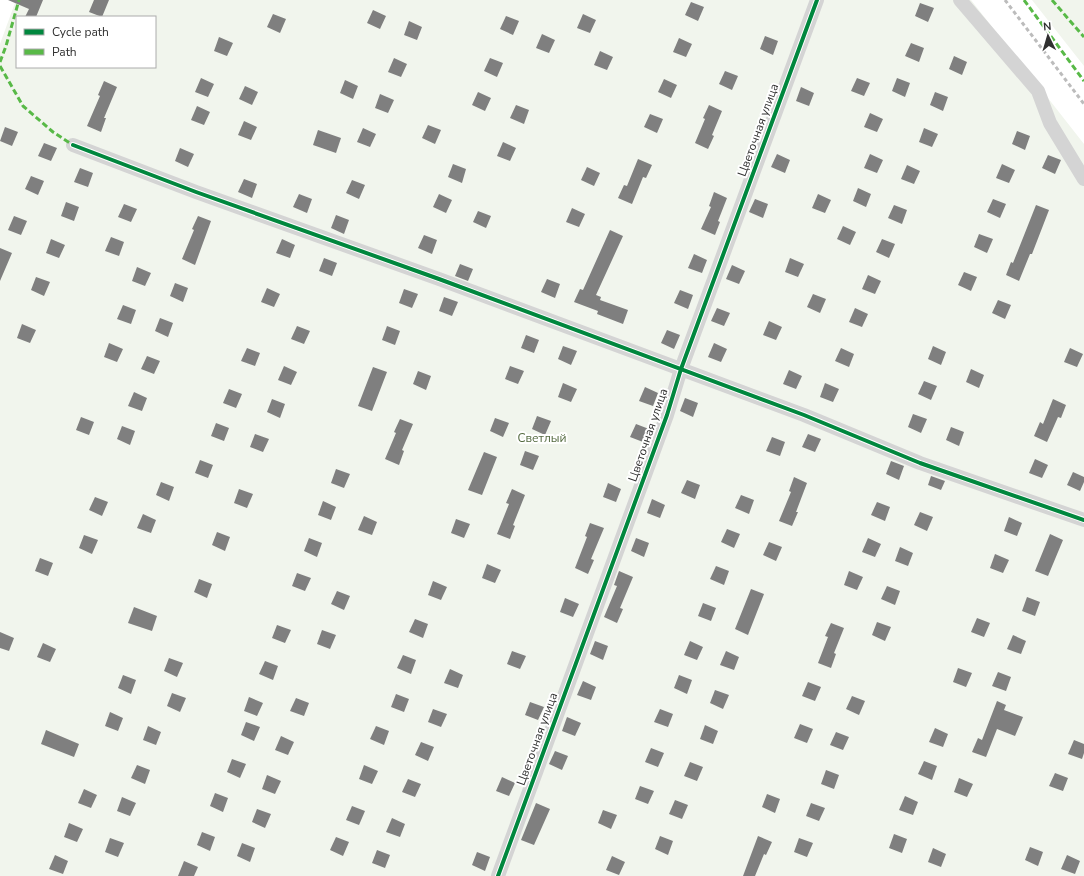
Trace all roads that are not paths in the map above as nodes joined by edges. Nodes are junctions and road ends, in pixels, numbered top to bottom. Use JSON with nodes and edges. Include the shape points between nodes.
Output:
{"nodes":[{"id":1,"x":817,"y":0,"type":"edge"},
{"id":2,"x":960,"y":0,"type":"edge"},
{"id":3,"x":73,"y":145,"type":"dead end"},
{"id":4,"x":1084,"y":179,"type":"edge"},
{"id":5,"x":680,"y":369,"type":"junction"},
{"id":6,"x":1084,"y":520,"type":"edge"},
{"id":7,"x":498,"y":876,"type":"edge"}],
"edges":[{"from":1,"to":5,"type":"street","name":"Цветочная улица"},
{"from":2,"to":4,"type":"street","via":[[1038,91],[1050,123]]},
{"from":3,"to":5,"type":"street"},
{"from":5,"to":6,"type":"street","via":[[804,415],[920,463]]},
{"from":5,"to":7,"type":"street","name":"Цветочная улица","via":[[667,415]]}]}
